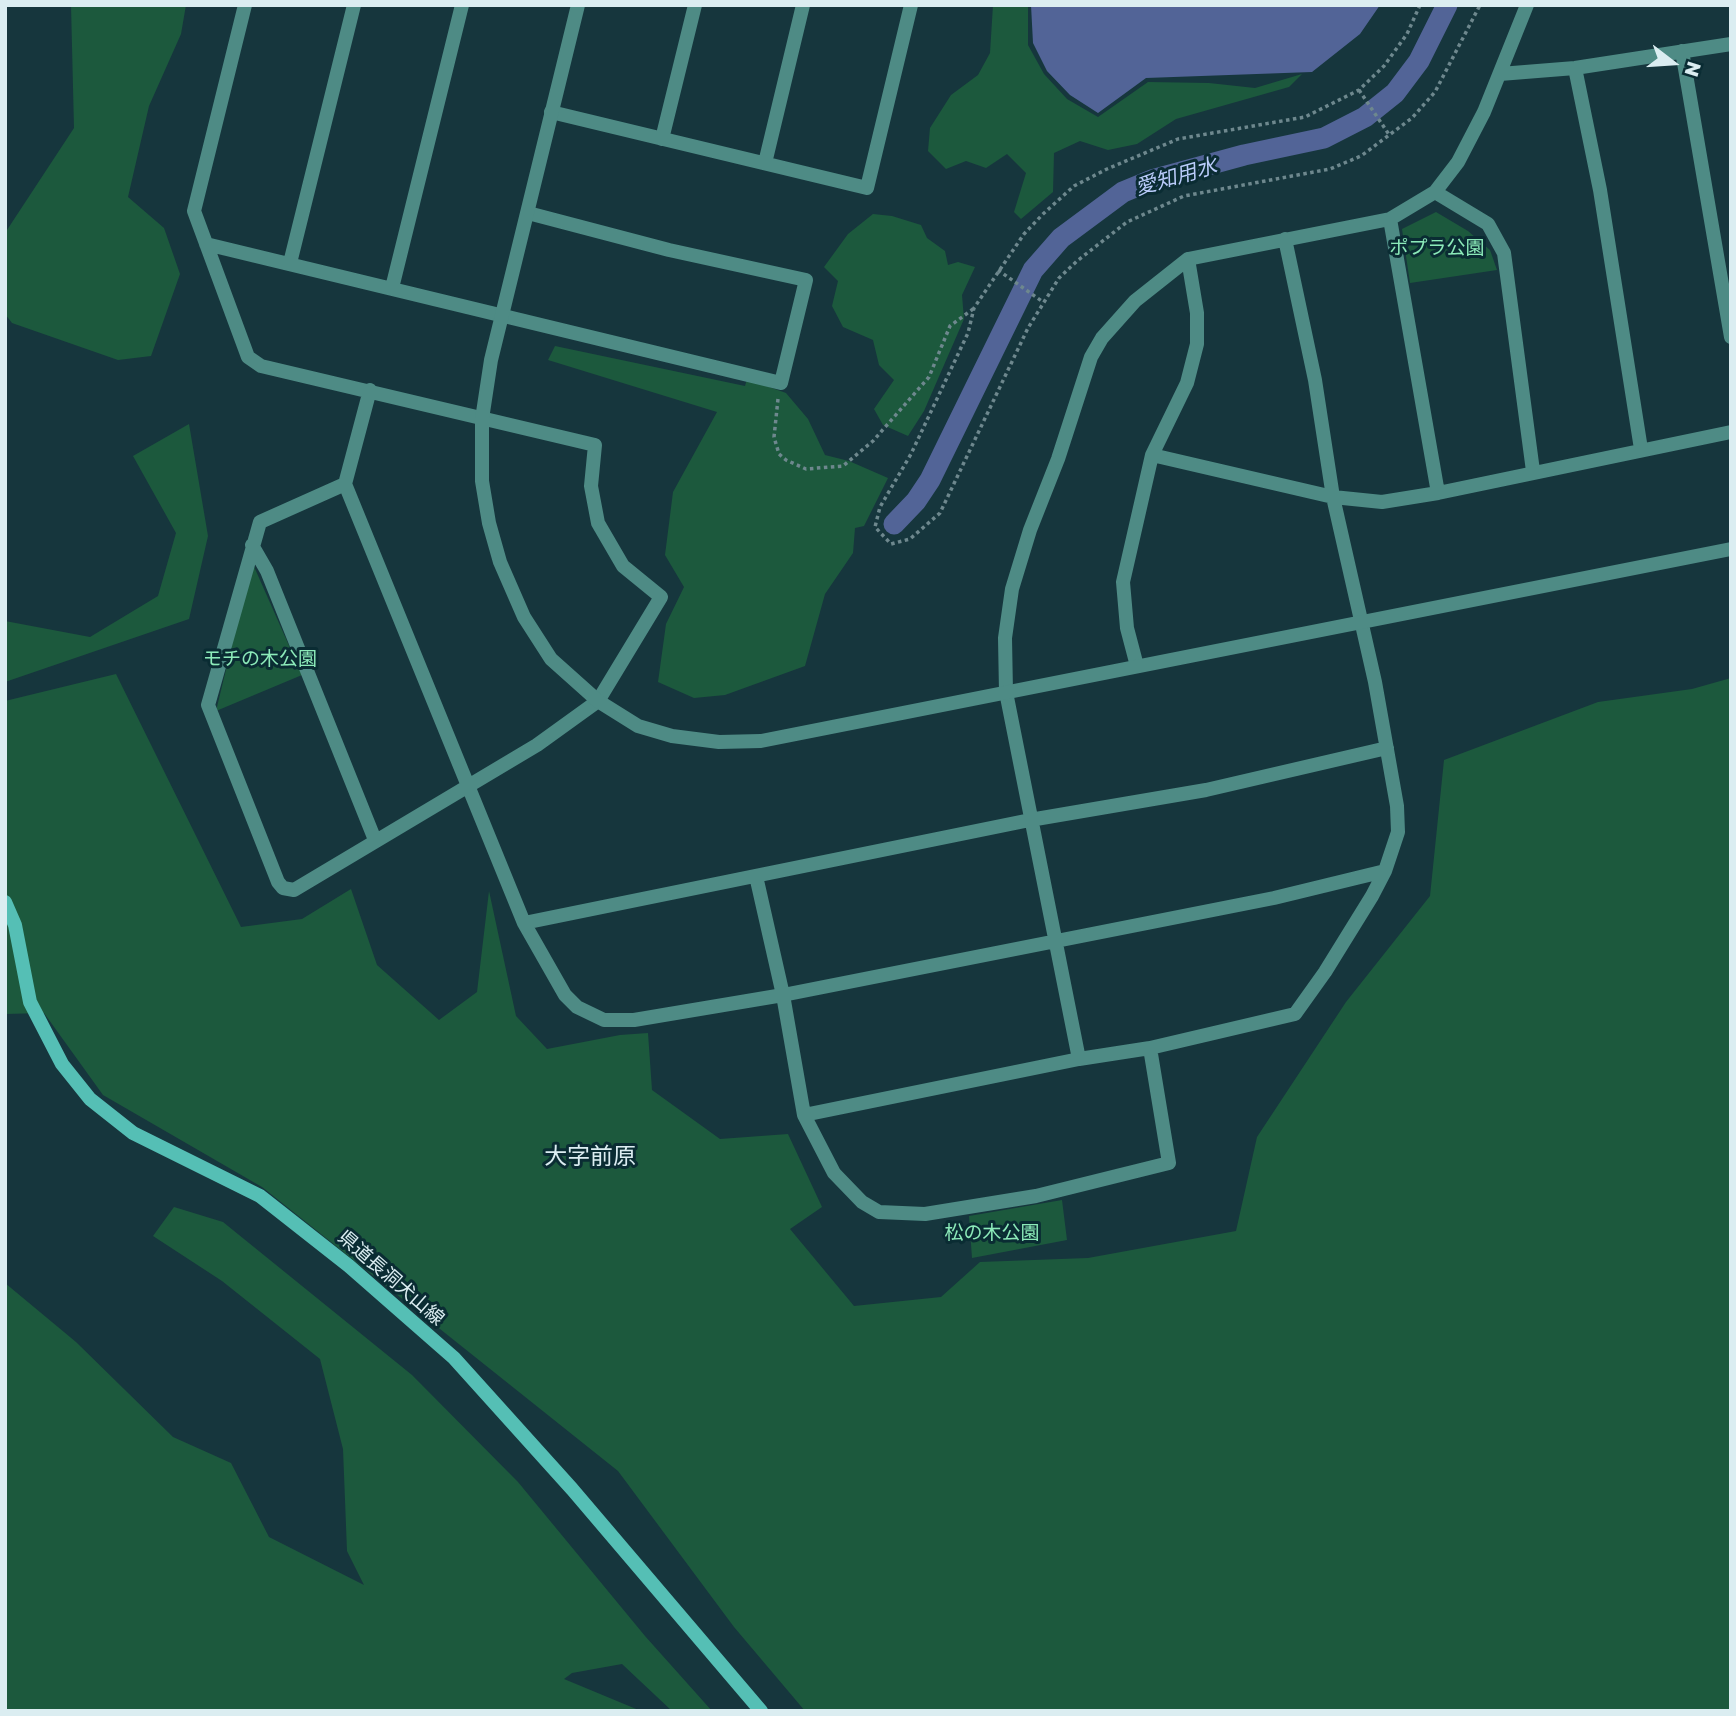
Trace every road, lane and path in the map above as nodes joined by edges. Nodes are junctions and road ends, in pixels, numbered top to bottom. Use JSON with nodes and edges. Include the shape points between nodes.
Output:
{"nodes":[{"id":1,"x":245,"y":5,"type":"edge"},
{"id":2,"x":354,"y":5,"type":"edge"},
{"id":3,"x":461,"y":5,"type":"edge"},
{"id":4,"x":578,"y":5,"type":"edge"},
{"id":5,"x":695,"y":5,"type":"edge"},
{"id":6,"x":803,"y":5,"type":"edge"},
{"id":7,"x":911,"y":5,"type":"edge"},
{"id":8,"x":1420,"y":5,"type":"edge"},
{"id":9,"x":1527,"y":5,"type":"edge"},
{"id":10,"x":1731,"y":44,"type":"edge"},
{"id":11,"x":1682,"y":51,"type":"junction"},
{"id":12,"x":1575,"y":68,"type":"junction"},
{"id":13,"x":1500,"y":74,"type":"junction"},
{"id":14,"x":1359,"y":90,"type":"junction"},
{"id":15,"x":551,"y":112,"type":"junction"},
{"id":16,"x":1390,"y":136,"type":"dead end"},
{"id":17,"x":662,"y":139,"type":"junction"},
{"id":18,"x":765,"y":163,"type":"junction"},
{"id":19,"x":1435,"y":192,"type":"junction"},
{"id":20,"x":528,"y":213,"type":"junction"},
{"id":21,"x":1390,"y":219,"type":"junction"},
{"id":22,"x":1285,"y":239,"type":"junction"},
{"id":23,"x":206,"y":244,"type":"junction"},
{"id":24,"x":1188,"y":259,"type":"junction"},
{"id":25,"x":290,"y":263,"type":"junction"},
{"id":26,"x":998,"y":270,"type":"junction"},
{"id":27,"x":392,"y":288,"type":"junction"},
{"id":28,"x":1043,"y":302,"type":"dead end"},
{"id":29,"x":974,"y":308,"type":"junction"},
{"id":30,"x":502,"y":317,"type":"junction"},
{"id":31,"x":1731,"y":337,"type":"edge"},
{"id":32,"x":781,"y":383,"type":"junction"},
{"id":33,"x":370,"y":390,"type":"junction"},
{"id":34,"x":482,"y":419,"type":"junction"},
{"id":35,"x":1731,"y":432,"type":"edge"},
{"id":36,"x":1641,"y":449,"type":"junction"},
{"id":37,"x":1152,"y":455,"type":"junction"},
{"id":38,"x":1533,"y":471,"type":"junction"},
{"id":39,"x":345,"y":484,"type":"junction"},
{"id":40,"x":1438,"y":493,"type":"junction"},
{"id":41,"x":1333,"y":497,"type":"junction"},
{"id":42,"x":891,"y":544,"type":"dead end"},
{"id":43,"x":252,"y":545,"type":"junction"},
{"id":44,"x":1731,"y":549,"type":"edge"},
{"id":45,"x":1361,"y":620,"type":"junction"},
{"id":46,"x":1137,"y":666,"type":"junction"},
{"id":47,"x":1006,"y":692,"type":"junction"},
{"id":48,"x":598,"y":702,"type":"junction"},
{"id":49,"x":1387,"y":748,"type":"junction"},
{"id":50,"x":469,"y":783,"type":"junction"},
{"id":51,"x":1030,"y":820,"type":"junction"},
{"id":52,"x":375,"y":839,"type":"junction"},
{"id":53,"x":1385,"y":871,"type":"junction"},
{"id":54,"x":756,"y":876,"type":"junction"},
{"id":55,"x":5,"y":902,"type":"edge"},
{"id":56,"x":524,"y":923,"type":"junction"},
{"id":57,"x":1056,"y":942,"type":"junction"},
{"id":58,"x":783,"y":995,"type":"junction"},
{"id":59,"x":1150,"y":1048,"type":"junction"},
{"id":60,"x":1079,"y":1059,"type":"junction"},
{"id":61,"x":804,"y":1115,"type":"junction"},
{"id":62,"x":761,"y":1711,"type":"edge"}],
"edges":[{"from":1,"to":23,"type":"street","via":[[194,211]]},
{"from":2,"to":25,"type":"street"},
{"from":3,"to":27,"type":"street"},
{"from":4,"to":15,"type":"street"},
{"from":5,"to":17,"type":"street"},
{"from":6,"to":18,"type":"street"},
{"from":7,"to":18,"type":"street","via":[[867,188]]},
{"from":8,"to":14,"type":"path","via":[[1407,34]]},
{"from":9,"to":13,"type":"street"},
{"from":10,"to":11,"type":"street"},
{"from":11,"to":12,"type":"street"},
{"from":11,"to":31,"type":"street"},
{"from":12,"to":13,"type":"street"},
{"from":12,"to":36,"type":"street","via":[[1600,190]]},
{"from":13,"to":19,"type":"street","via":[[1458,162]]},
{"from":14,"to":16,"type":"path"},
{"from":14,"to":26,"type":"path","via":[[1305,117],[1178,139],[1107,169],[1074,186],[1043,214]]},
{"from":15,"to":17,"type":"street"},
{"from":15,"to":20,"type":"street"},
{"from":17,"to":18,"type":"street"},
{"from":19,"to":21,"type":"street"},
{"from":19,"to":38,"type":"street","via":[[1488,224],[1504,253]]},
{"from":20,"to":30,"type":"street"},
{"from":20,"to":32,"type":"street","via":[[806,280]]},
{"from":21,"to":22,"type":"street"},
{"from":21,"to":40,"type":"street"},
{"from":22,"to":24,"type":"street"},
{"from":22,"to":41,"type":"street","via":[[1315,380]]},
{"from":23,"to":25,"type":"street"},
{"from":23,"to":33,"type":"street","via":[[244,352],[252,362]]},
{"from":24,"to":37,"type":"street","via":[[1197,344],[1187,383]]},
{"from":24,"to":47,"type":"street","via":[[1135,301],[1102,338],[1091,358],[1012,589],[1005,638]]},
{"from":25,"to":27,"type":"street"},
{"from":26,"to":28,"type":"path"},
{"from":26,"to":29,"type":"path"},
{"from":27,"to":30,"type":"street"},
{"from":29,"to":32,"type":"path","via":[[950,326],[929,377],[873,441],[843,466],[806,469],[779,454],[774,424]]},
{"from":29,"to":42,"type":"path","via":[[957,357],[880,507],[875,527]]},
{"from":30,"to":32,"type":"street"},
{"from":30,"to":34,"type":"street"},
{"from":33,"to":34,"type":"street"},
{"from":33,"to":39,"type":"street"},
{"from":34,"to":48,"type":"street","via":[[482,481],[500,562],[524,617],[551,659]]},
{"from":34,"to":48,"type":"street","via":[[595,445],[591,486],[598,523],[623,566],[661,597]]},
{"from":35,"to":36,"type":"street"},
{"from":36,"to":38,"type":"street"},
{"from":37,"to":41,"type":"street"},
{"from":37,"to":46,"type":"street","via":[[1123,582],[1127,628]]},
{"from":38,"to":40,"type":"street"},
{"from":39,"to":43,"type":"street","via":[[260,522]]},
{"from":39,"to":50,"type":"street"},
{"from":40,"to":41,"type":"street","via":[[1382,502]]},
{"from":41,"to":45,"type":"street"},
{"from":43,"to":52,"type":"street","via":[[267,571]]},
{"from":43,"to":52,"type":"street","via":[[208,705],[278,882],[294,890]]},
{"from":44,"to":45,"type":"street"},
{"from":45,"to":46,"type":"street"},
{"from":45,"to":49,"type":"street"},
{"from":46,"to":47,"type":"street"},
{"from":47,"to":48,"type":"street","via":[[761,741],[672,736],[638,726]]},
{"from":47,"to":51,"type":"street"},
{"from":48,"to":50,"type":"street","via":[[537,745]]},
{"from":49,"to":51,"type":"street","via":[[1206,790]]},
{"from":49,"to":53,"type":"street","via":[[1398,832]]},
{"from":50,"to":52,"type":"street"},
{"from":50,"to":56,"type":"street"},
{"from":51,"to":54,"type":"street"},
{"from":51,"to":57,"type":"street"},
{"from":53,"to":57,"type":"street"},
{"from":53,"to":59,"type":"street","via":[[1295,1014]]},
{"from":54,"to":56,"type":"street"},
{"from":54,"to":58,"type":"street"},
{"from":55,"to":62,"type":"main road","name":"県道長洞犬山線","via":[[15,925],[30,1002],[62,1064],[90,1099],[133,1133],[260,1196],[454,1358]]},
{"from":56,"to":58,"type":"street","via":[[565,995],[577,1007],[604,1020],[634,1020]]},
{"from":57,"to":58,"type":"street"},
{"from":57,"to":60,"type":"street"},
{"from":58,"to":61,"type":"street"},
{"from":59,"to":60,"type":"street"},
{"from":59,"to":61,"type":"street","via":[[1169,1163],[1036,1196],[925,1214],[880,1212],[862,1202],[834,1173]]},
{"from":60,"to":61,"type":"street"}]}
